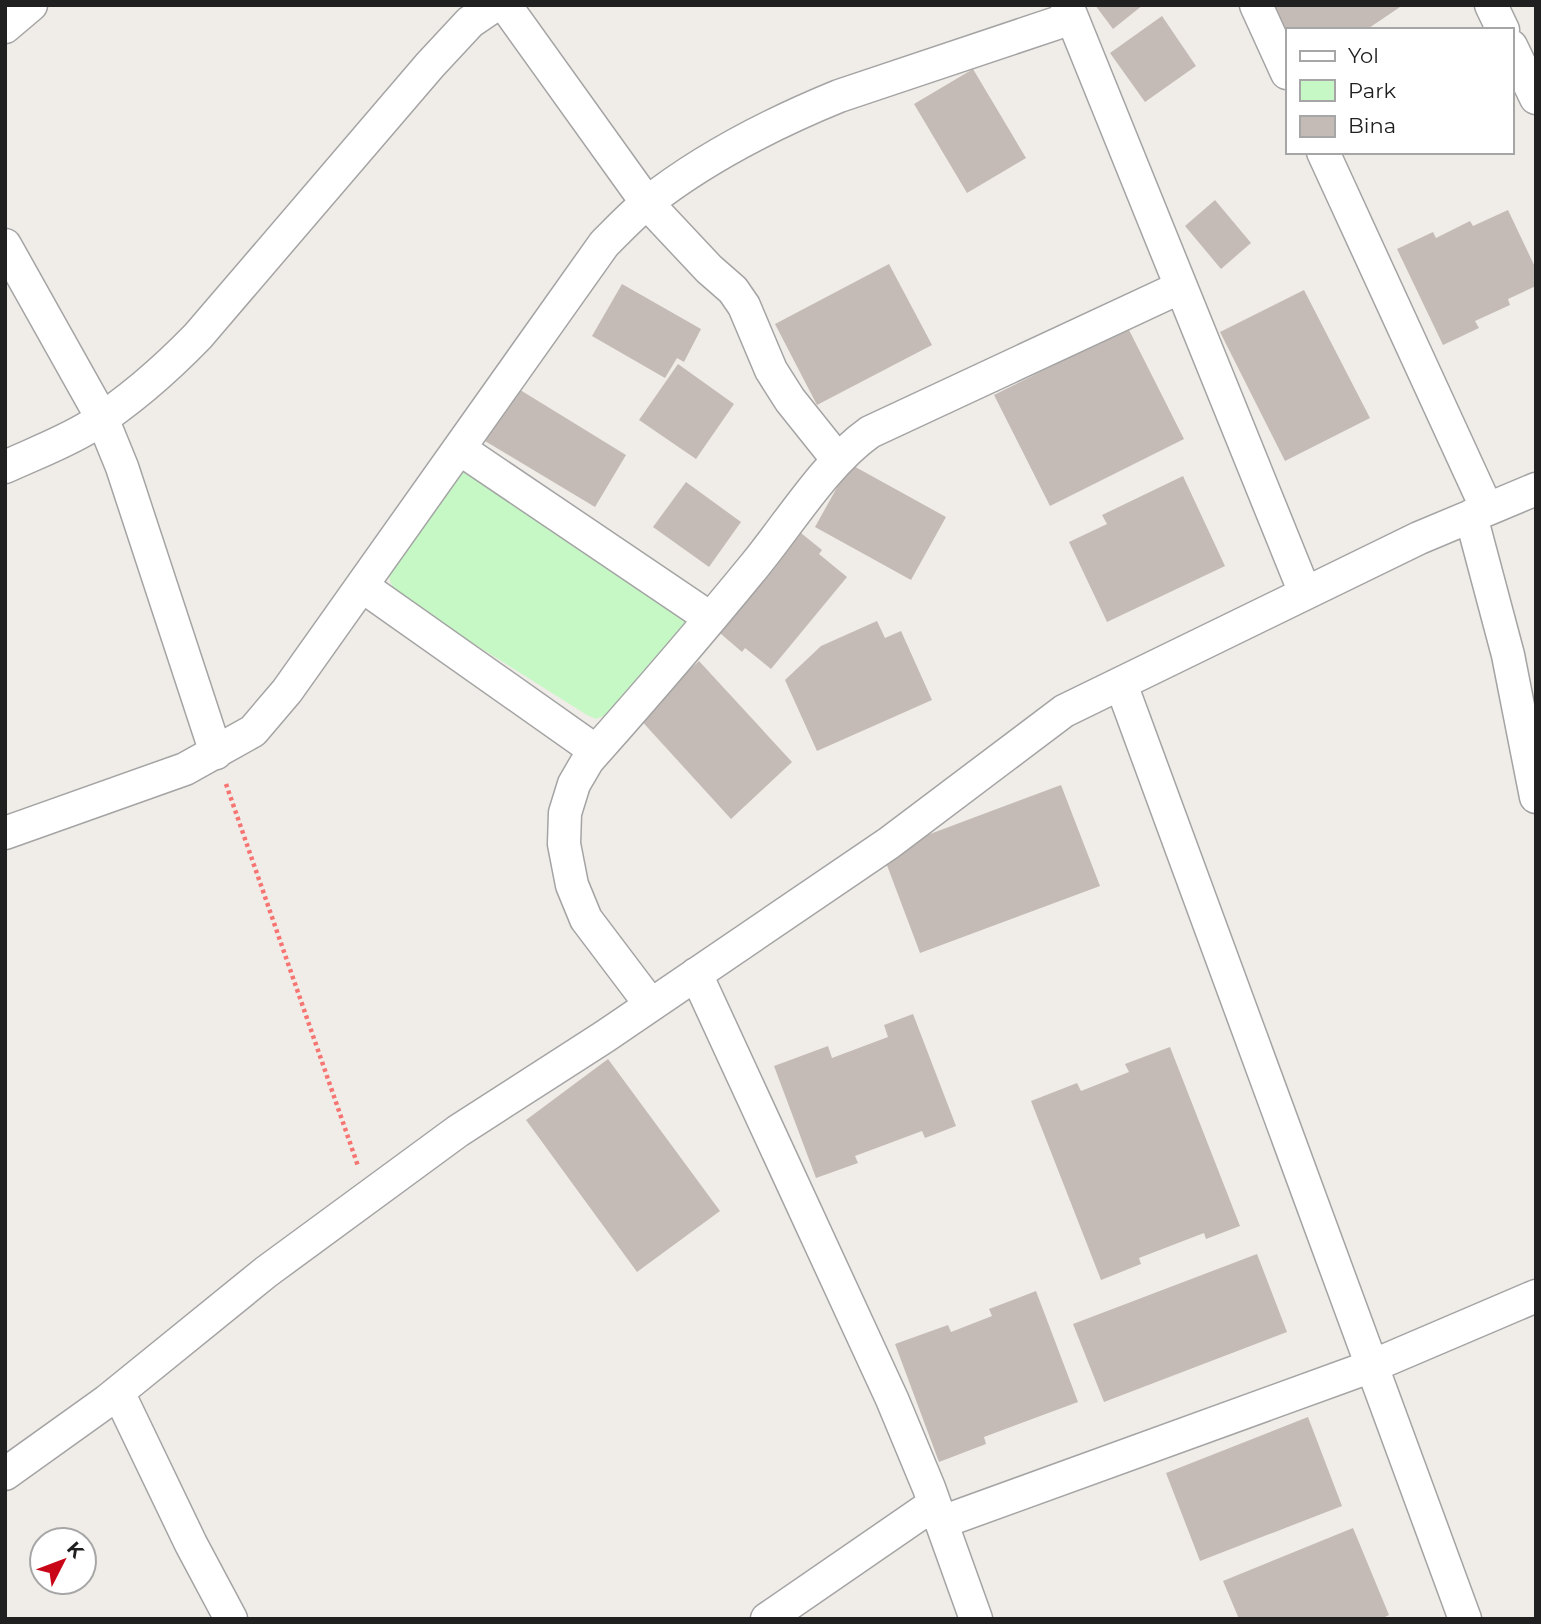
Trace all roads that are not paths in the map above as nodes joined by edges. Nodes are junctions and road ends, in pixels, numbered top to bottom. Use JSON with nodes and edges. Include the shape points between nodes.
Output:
{"nodes":[{"id":1,"x":31,"y":5,"type":"edge"},
{"id":2,"x":495,"y":5,"type":"edge"},
{"id":3,"x":505,"y":5,"type":"edge"},
{"id":4,"x":1256,"y":5,"type":"edge"},
{"id":5,"x":1491,"y":5,"type":"edge"},
{"id":6,"x":1070,"y":12,"type":"edge"},
{"id":7,"x":5,"y":27,"type":"edge"},
{"id":8,"x":1502,"y":28,"type":"edge"},
{"id":9,"x":1513,"y":50,"type":"edge"},
{"id":10,"x":1286,"y":71,"type":"edge"},
{"id":11,"x":1536,"y":98,"type":"edge"},
{"id":12,"x":1325,"y":154,"type":"edge"},
{"id":13,"x":647,"y":203,"type":"junction"},
{"id":14,"x":5,"y":245,"type":"edge"},
{"id":15,"x":1181,"y":287,"type":"junction"},
{"id":16,"x":102,"y":418,"type":"junction"},
{"id":17,"x":460,"y":449,"type":"junction"},
{"id":18,"x":838,"y":460,"type":"junction"},
{"id":19,"x":5,"y":467,"type":"edge"},
{"id":20,"x":1536,"y":489,"type":"edge"},
{"id":21,"x":1479,"y":513,"type":"junction"},
{"id":22,"x":362,"y":586,"type":"junction"},
{"id":23,"x":1305,"y":593,"type":"junction"},
{"id":24,"x":710,"y":618,"type":"junction"},
{"id":25,"x":1121,"y":684,"type":"junction"},
{"id":26,"x":596,"y":751,"type":"junction"},
{"id":27,"x":216,"y":753,"type":"junction"},
{"id":28,"x":1536,"y":797,"type":"edge"},
{"id":29,"x":5,"y":833,"type":"edge"},
{"id":30,"x":696,"y":974,"type":"junction"},
{"id":31,"x":651,"y":1005,"type":"junction"},
{"id":32,"x":1536,"y":1296,"type":"edge"},
{"id":33,"x":1372,"y":1366,"type":"junction"},
{"id":34,"x":118,"y":1391,"type":"junction"},
{"id":35,"x":5,"y":1474,"type":"edge"},
{"id":36,"x":938,"y":1513,"type":"junction"},
{"id":37,"x":231,"y":1619,"type":"edge"},
{"id":38,"x":768,"y":1619,"type":"edge"},
{"id":39,"x":976,"y":1619,"type":"edge"},
{"id":40,"x":1465,"y":1619,"type":"edge"}],
"edges":[{"from":1,"to":7,"type":"street"},
{"from":2,"to":16,"type":"street","via":[[470,22],[430,65],[198,336],[145,389]]},
{"from":3,"to":13,"type":"street"},
{"from":4,"to":10,"type":"street"},
{"from":5,"to":8,"type":"street"},
{"from":6,"to":13,"type":"street","via":[[808,109],[709,160]]},
{"from":6,"to":15,"type":"street"},
{"from":9,"to":11,"type":"street"},
{"from":12,"to":21,"type":"street"},
{"from":13,"to":17,"type":"street","via":[[604,243]]},
{"from":13,"to":18,"type":"street","via":[[733,290],[790,400]]},
{"from":14,"to":16,"type":"street"},
{"from":15,"to":18,"type":"street","via":[[870,432]]},
{"from":15,"to":23,"type":"street"},
{"from":16,"to":19,"type":"street"},
{"from":16,"to":27,"type":"street"},
{"from":17,"to":22,"type":"street"},
{"from":17,"to":24,"type":"street"},
{"from":18,"to":24,"type":"street"},
{"from":20,"to":21,"type":"street"},
{"from":21,"to":23,"type":"street"},
{"from":21,"to":28,"type":"street"},
{"from":22,"to":26,"type":"street"},
{"from":22,"to":27,"type":"street","via":[[265,719],[243,739]]},
{"from":23,"to":25,"type":"street"},
{"from":24,"to":26,"type":"street"},
{"from":25,"to":30,"type":"street","via":[[1064,711],[889,843]]},
{"from":25,"to":33,"type":"street"},
{"from":26,"to":31,"type":"street","via":[[574,783],[565,813],[564,844],[572,886],[586,919]]},
{"from":27,"to":29,"type":"street","via":[[185,769]]},
{"from":30,"to":31,"type":"street"},
{"from":30,"to":36,"type":"street","via":[[862,1332]]},
{"from":31,"to":34,"type":"street","via":[[458,1131],[266,1272]]},
{"from":32,"to":33,"type":"street"},
{"from":33,"to":36,"type":"street"},
{"from":33,"to":40,"type":"street"},
{"from":34,"to":35,"type":"street"},
{"from":34,"to":37,"type":"street"},
{"from":36,"to":38,"type":"street"},
{"from":36,"to":39,"type":"street"}]}
